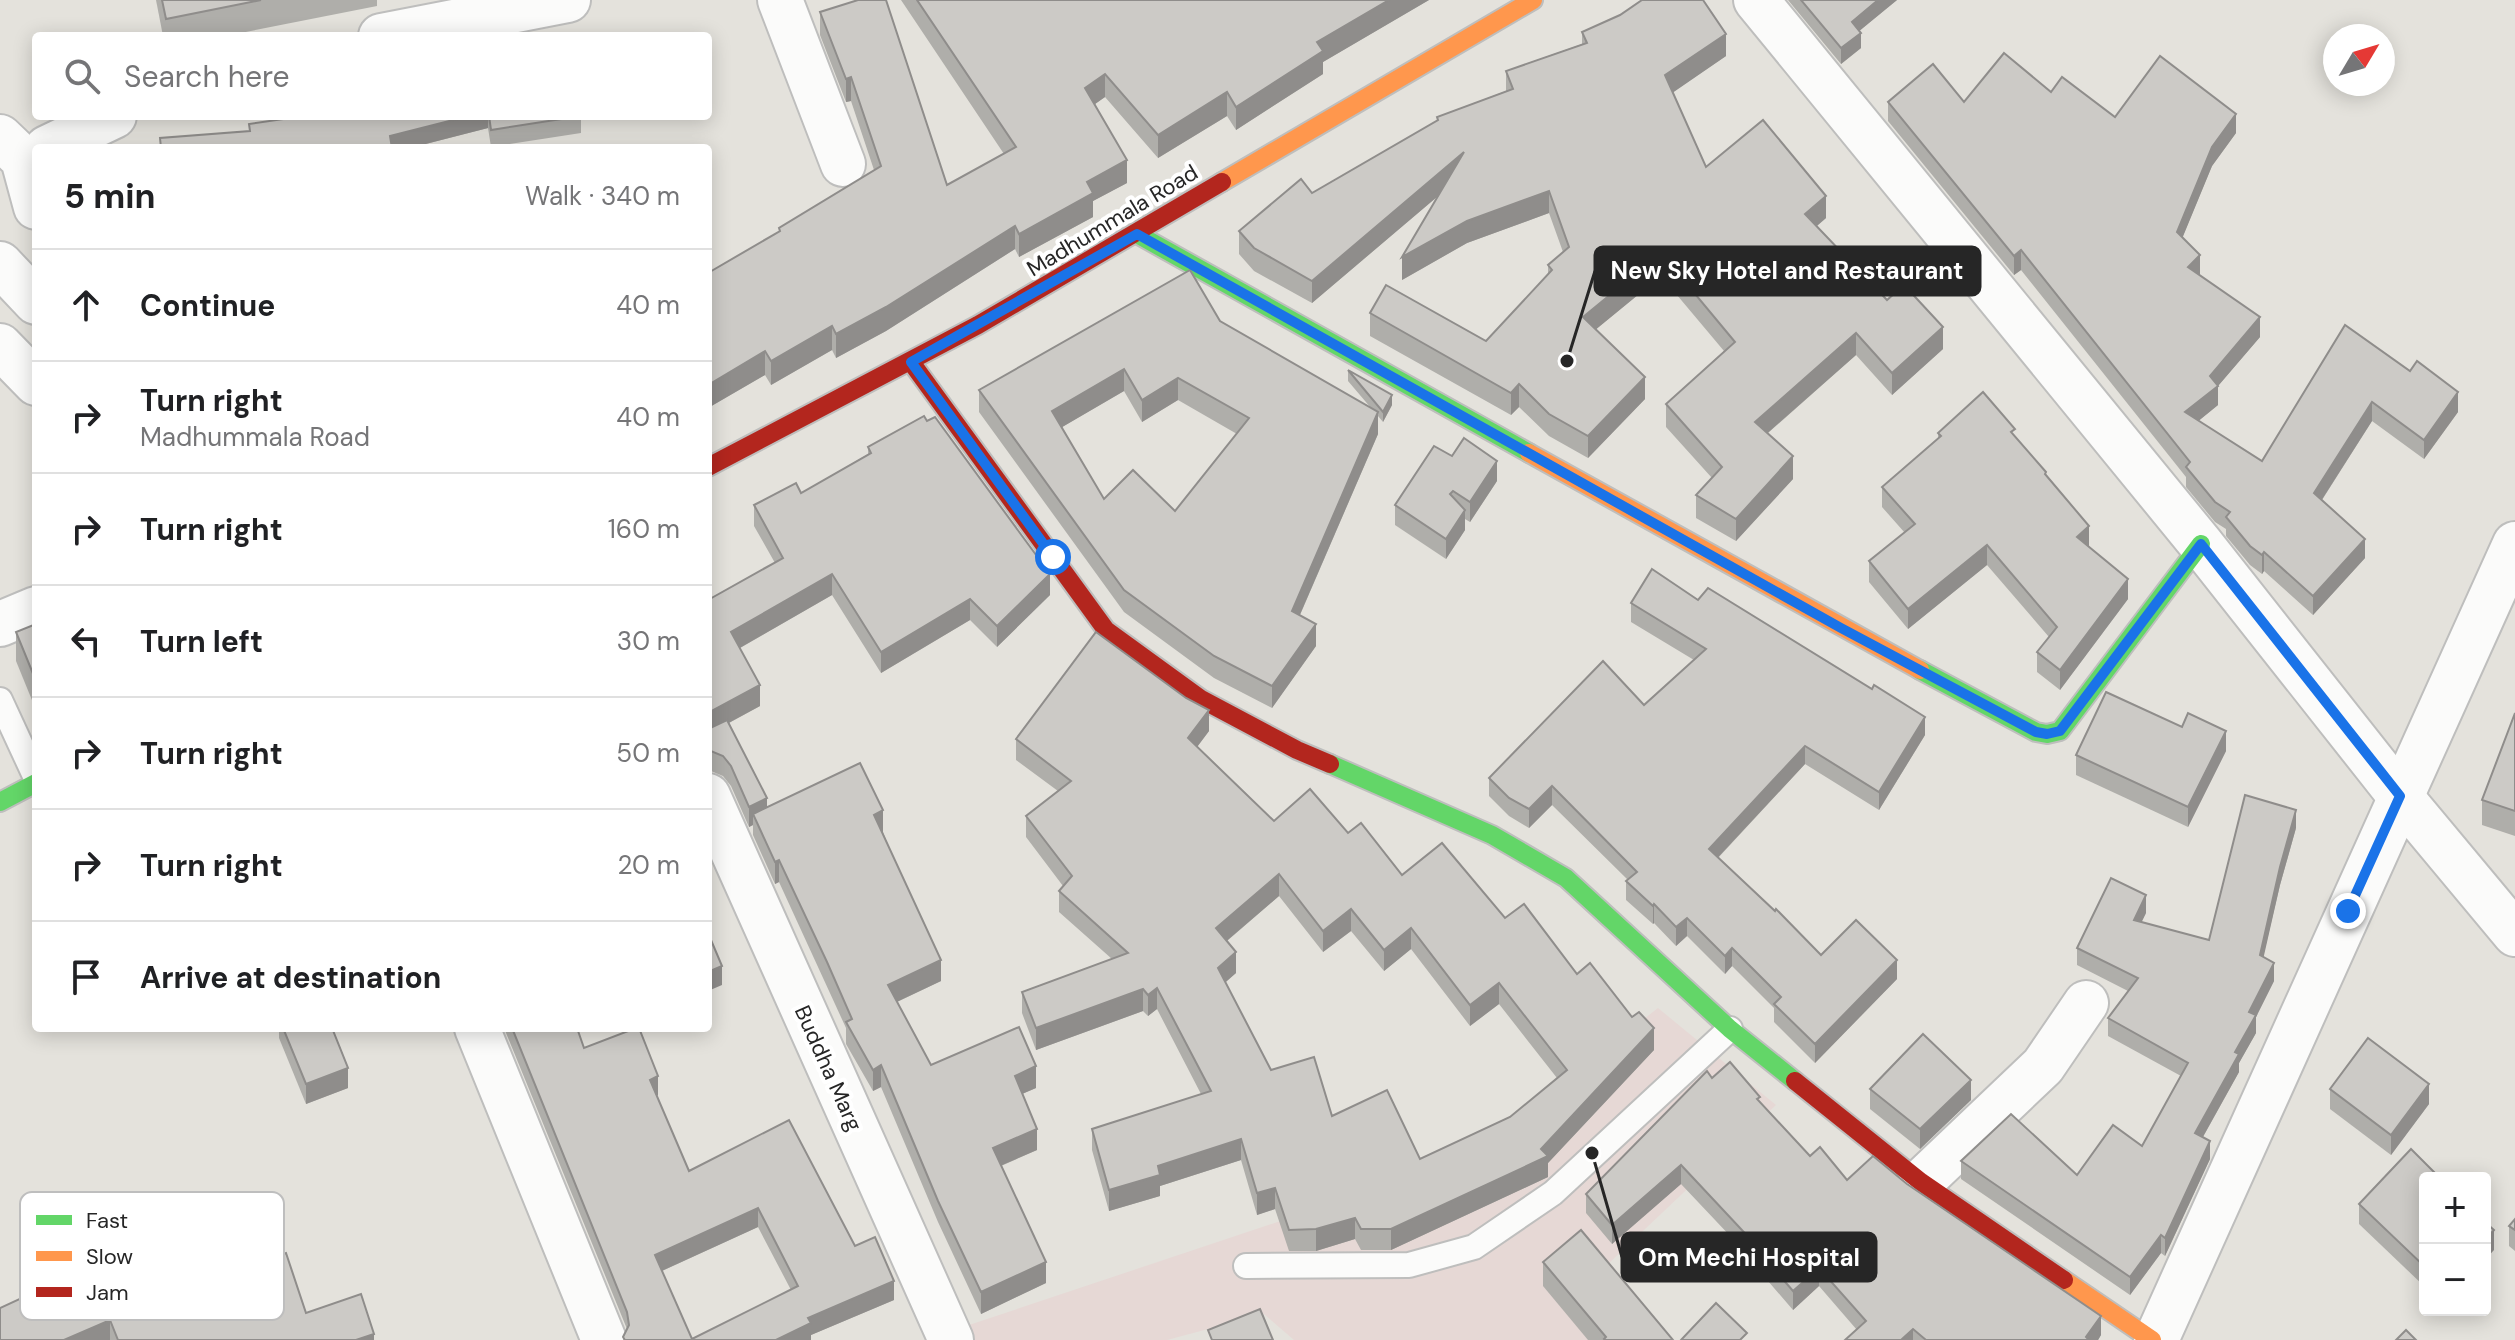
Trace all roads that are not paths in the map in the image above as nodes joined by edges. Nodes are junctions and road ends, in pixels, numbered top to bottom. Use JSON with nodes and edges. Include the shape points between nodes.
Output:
{"nodes":[{"id":1,"x":568,"y":0,"type":"edge"},
{"id":2,"x":780,"y":0,"type":"edge"},
{"id":3,"x":1533,"y":0,"type":"edge"},
{"id":4,"x":1756,"y":0,"type":"edge"},
{"id":5,"x":429,"y":13,"type":"edge"},
{"id":6,"x":389,"y":32,"type":"edge"},
{"id":7,"x":103,"y":120,"type":"edge"},
{"id":8,"x":39,"y":144,"type":"edge"},
{"id":9,"x":26,"y":149,"type":"edge"},
{"id":10,"x":843,"y":164,"type":"dead end"},
{"id":11,"x":32,"y":184,"type":"edge"},
{"id":12,"x":1137,"y":234,"type":"junction"},
{"id":13,"x":0,"y":264,"type":"edge"},
{"id":14,"x":32,"y":298,"type":"edge"},
{"id":15,"x":0,"y":346,"type":"edge"},
{"id":16,"x":911,"y":362,"type":"junction"},
{"id":17,"x":32,"y":379,"type":"edge"},
{"id":18,"x":712,"y":465,"type":"edge"},
{"id":19,"x":2201,"y":544,"type":"junction"},
{"id":20,"x":2515,"y":544,"type":"edge"},
{"id":21,"x":2505,"y":592,"type":"edge"},
{"id":22,"x":32,"y":611,"type":"edge"},
{"id":23,"x":0,"y":624,"type":"edge"},
{"id":24,"x":0,"y":700,"type":"edge"},
{"id":25,"x":32,"y":772,"type":"edge"},
{"id":26,"x":32,"y":783,"type":"edge"},
{"id":27,"x":2400,"y":796,"type":"junction"},
{"id":28,"x":0,"y":802,"type":"edge"},
{"id":29,"x":712,"y":805,"type":"edge"},
{"id":30,"x":2515,"y":934,"type":"edge"},
{"id":31,"x":2086,"y":1003,"type":"dead end"},
{"id":32,"x":1730,"y":1029,"type":"junction"},
{"id":33,"x":479,"y":1032,"type":"edge"},
{"id":34,"x":1921,"y":1182,"type":"junction"},
{"id":35,"x":1246,"y":1266,"type":"dead end"},
{"id":36,"x":604,"y":1340,"type":"edge"},
{"id":37,"x":951,"y":1340,"type":"edge"},
{"id":38,"x":2154,"y":1340,"type":"edge"}],
"edges":[{"from":1,"to":5,"type":"street"},
{"from":2,"to":10,"type":"street"},
{"from":3,"to":12,"type":"street","name":"Madhummala Road"},
{"from":4,"to":19,"type":"street"},
{"from":5,"to":6,"type":"street"},
{"from":7,"to":8,"type":"street"},
{"from":9,"to":11,"type":"street"},
{"from":12,"to":16,"type":"street","name":"Madhummala Road"},
{"from":12,"to":19,"type":"street","via":[[2036,732],[2060,731]]},
{"from":13,"to":14,"type":"street"},
{"from":15,"to":17,"type":"street"},
{"from":16,"to":18,"type":"street","name":"Madhummala Road"},
{"from":16,"to":32,"type":"street","via":[[1106,630],[1201,699],[1297,750],[1492,835],[1566,878]]},
{"from":19,"to":27,"type":"street"},
{"from":20,"to":21,"type":"street"},
{"from":21,"to":27,"type":"street"},
{"from":22,"to":23,"type":"street"},
{"from":24,"to":25,"type":"lane"},
{"from":26,"to":28,"type":"street"},
{"from":27,"to":30,"type":"street"},
{"from":27,"to":38,"type":"street"},
{"from":29,"to":37,"type":"street","name":"Buddha Marg"},
{"from":31,"to":34,"type":"street","via":[[2043,1066]]},
{"from":32,"to":34,"type":"street"},
{"from":32,"to":35,"type":"lane","via":[[1553,1193],[1474,1247],[1409,1265]]},
{"from":33,"to":36,"type":"street"},
{"from":34,"to":38,"type":"street"}]}
